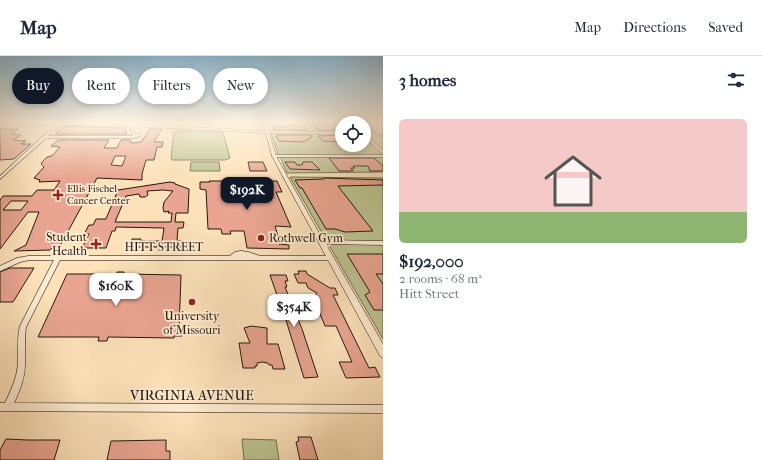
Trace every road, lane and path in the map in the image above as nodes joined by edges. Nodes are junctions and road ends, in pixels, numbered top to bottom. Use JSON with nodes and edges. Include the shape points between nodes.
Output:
{"nodes":[{"id":1,"x":40,"y":142,"type":"edge"},
{"id":2,"x":270,"y":142,"type":"edge"},
{"id":3,"x":372,"y":142,"type":"edge"},
{"id":4,"x":383,"y":153,"type":"edge"},
{"id":5,"x":274,"y":156,"type":"junction"},
{"id":6,"x":383,"y":156,"type":"edge"},
{"id":7,"x":0,"y":178,"type":"edge"},
{"id":8,"x":321,"y":242,"type":"junction"},
{"id":9,"x":383,"y":243,"type":"edge"},
{"id":10,"x":58,"y":258,"type":"junction"},
{"id":11,"x":330,"y":258,"type":"junction"},
{"id":12,"x":0,"y":269,"type":"edge"},
{"id":13,"x":383,"y":353,"type":"edge"},
{"id":14,"x":4,"y":407,"type":"edge"},
{"id":15,"x":383,"y":409,"type":"edge"}],
"edges":[{"from":1,"to":7,"type":"street"},
{"from":2,"to":5,"type":"street"},
{"from":3,"to":4,"type":"street"},
{"from":5,"to":6,"type":"street"},
{"from":5,"to":8,"type":"street"},
{"from":8,"to":9,"type":"street"},
{"from":8,"to":11,"type":"street"},
{"from":10,"to":11,"type":"street","name":"HITT STREET"},
{"from":10,"to":12,"type":"street","name":"HITT STREET","via":[[24,258]]},
{"from":10,"to":14,"type":"street","via":[[23,326],[20,337],[20,379]]},
{"from":11,"to":13,"type":"street"},
{"from":14,"to":15,"type":"street","name":"VIRGINIA AVENUE"}]}
